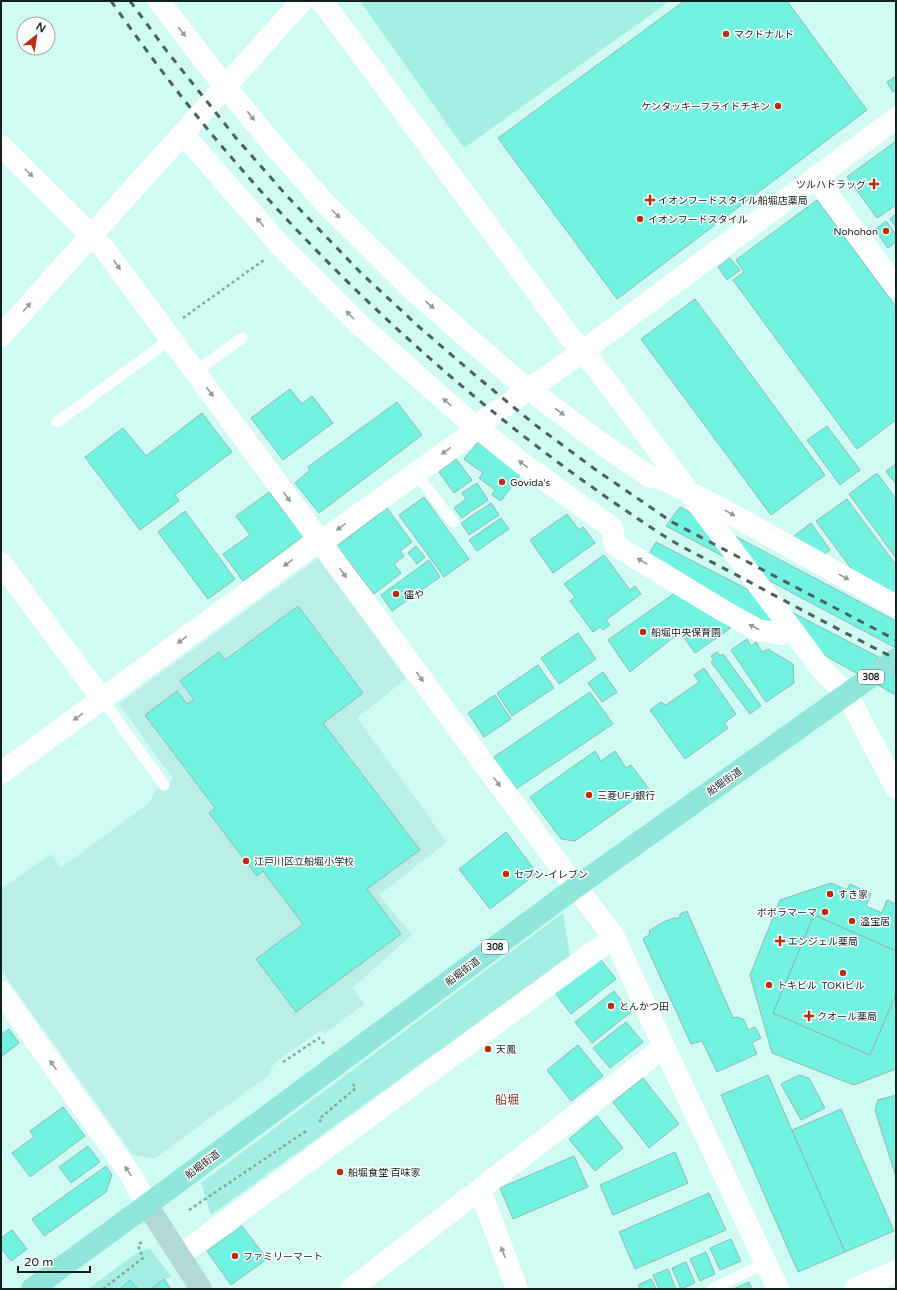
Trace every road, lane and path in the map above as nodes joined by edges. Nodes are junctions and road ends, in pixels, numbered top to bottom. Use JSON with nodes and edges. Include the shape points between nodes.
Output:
{"nodes":[{"id":1,"x":159,"y":1,"type":"edge"},
{"id":2,"x":302,"y":1,"type":"edge"},
{"id":3,"x":322,"y":1,"type":"edge"},
{"id":4,"x":226,"y":86,"type":"junction"},
{"id":5,"x":896,"y":118,"type":"edge"},
{"id":6,"x":183,"y":134,"type":"junction"},
{"id":7,"x":1,"y":146,"type":"edge"},
{"id":8,"x":816,"y":178,"type":"junction"},
{"id":9,"x":92,"y":235,"type":"junction"},
{"id":10,"x":282,"y":247,"type":"junction"},
{"id":11,"x":896,"y":287,"type":"edge"},
{"id":12,"x":168,"y":335,"type":"junction"},
{"id":13,"x":1,"y":336,"type":"edge"},
{"id":14,"x":242,"y":338,"type":"dead end"},
{"id":15,"x":582,"y":351,"type":"junction"},
{"id":16,"x":195,"y":372,"type":"junction"},
{"id":17,"x":528,"y":389,"type":"junction"},
{"id":18,"x":57,"y":422,"type":"dead end"},
{"id":19,"x":477,"y":427,"type":"junction"},
{"id":20,"x":416,"y":472,"type":"junction"},
{"id":21,"x":688,"y":492,"type":"junction"},
{"id":22,"x":453,"y":522,"type":"dead end"},
{"id":23,"x":320,"y":541,"type":"junction"},
{"id":24,"x":1,"y":563,"type":"edge"},
{"id":25,"x":896,"y":606,"type":"edge"},
{"id":26,"x":790,"y":628,"type":"junction"},
{"id":27,"x":896,"y":659,"type":"edge"},
{"id":28,"x":847,"y":694,"type":"junction"},
{"id":29,"x":102,"y":698,"type":"junction"},
{"id":30,"x":1,"y":773,"type":"edge"},
{"id":31,"x":895,"y":782,"type":"edge"},
{"id":32,"x":164,"y":785,"type":"dead end"},
{"id":33,"x":576,"y":887,"type":"junction"},
{"id":34,"x":614,"y":937,"type":"junction"},
{"id":35,"x":1,"y":992,"type":"edge"},
{"id":36,"x":319,"y":1038,"type":"dead end"},
{"id":37,"x":664,"y":1047,"type":"junction"},
{"id":38,"x":284,"y":1062,"type":"dead end"},
{"id":39,"x":356,"y":1088,"type":"dead end"},
{"id":40,"x":321,"y":1122,"type":"dead end"},
{"id":41,"x":480,"y":1190,"type":"junction"},
{"id":42,"x":147,"y":1205,"type":"junction"},
{"id":43,"x":145,"y":1240,"type":"dead end"},
{"id":44,"x":180,"y":1255,"type":"junction"},
{"id":45,"x":766,"y":1263,"type":"junction"},
{"id":46,"x":896,"y":1271,"type":"edge"},
{"id":47,"x":32,"y":1289,"type":"edge"},
{"id":48,"x":103,"y":1289,"type":"edge"},
{"id":49,"x":201,"y":1289,"type":"edge"},
{"id":50,"x":351,"y":1289,"type":"edge"},
{"id":51,"x":517,"y":1289,"type":"edge"},
{"id":52,"x":712,"y":1289,"type":"edge"},
{"id":53,"x":778,"y":1289,"type":"edge"},
{"id":54,"x":855,"y":1289,"type":"edge"}],
"edges":[{"from":1,"to":4,"type":"street","one_way":true},
{"from":2,"to":4,"type":"street"},
{"from":3,"to":15,"type":"street"},
{"from":4,"to":6,"type":"street"},
{"from":4,"to":17,"type":"street","one_way":true,"via":[[276,148],[329,207],[413,290]]},
{"from":5,"to":8,"type":"street"},
{"from":6,"to":9,"type":"street"},
{"from":10,"to":6,"type":"street","one_way":true},
{"from":7,"to":9,"type":"street","one_way":true},
{"from":8,"to":11,"type":"street"},
{"from":8,"to":15,"type":"street"},
{"from":9,"to":12,"type":"street","one_way":true},
{"from":13,"to":9,"type":"street","one_way":true},
{"from":10,"to":12,"type":"path"},
{"from":19,"to":10,"type":"street","one_way":true,"via":[[361,326]]},
{"from":12,"to":16,"type":"street"},
{"from":12,"to":18,"type":"lane"},
{"from":14,"to":16,"type":"lane"},
{"from":15,"to":17,"type":"street"},
{"from":15,"to":21,"type":"street"},
{"from":16,"to":23,"type":"street","one_way":true},
{"from":17,"to":19,"type":"street"},
{"from":17,"to":21,"type":"street","one_way":true,"via":[[650,476],[661,478]]},
{"from":19,"to":20,"type":"street","one_way":true},
{"from":26,"to":19,"type":"street","one_way":true,"via":[[781,634],[758,630],[615,545],[612,528],[523,464]]},
{"from":20,"to":22,"type":"lane"},
{"from":20,"to":23,"type":"street","one_way":true},
{"from":21,"to":25,"type":"street","one_way":true},
{"from":21,"to":26,"type":"street"},
{"from":23,"to":29,"type":"street","one_way":true},
{"from":23,"to":33,"type":"street","one_way":true},
{"from":24,"to":29,"type":"street"},
{"from":26,"to":28,"type":"street","via":[[822,670]]},
{"from":27,"to":28,"type":"main road","name":"船堀街道","number":"308"},
{"from":28,"to":31,"type":"street"},
{"from":28,"to":33,"type":"main road","name":"船堀街道","number":"308"},
{"from":29,"to":30,"type":"street","one_way":true},
{"from":29,"to":32,"type":"lane"},
{"from":33,"to":34,"type":"street"},
{"from":33,"to":42,"type":"main road","name":"船堀街道","number":"308"},
{"from":34,"to":37,"type":"street"},
{"from":34,"to":44,"type":"street"},
{"from":42,"to":35,"type":"street","one_way":true,"via":[[131,1175]]},
{"from":36,"to":38,"type":"path"},
{"from":37,"to":41,"type":"street"},
{"from":37,"to":45,"type":"street"},
{"from":39,"to":40,"type":"path","via":[[319,1119]]},
{"from":41,"to":50,"type":"street"},
{"from":51,"to":41,"type":"street","one_way":true},
{"from":42,"to":44,"type":"street"},
{"from":42,"to":47,"type":"main road","name":"船堀街道","number":"308"},
{"from":43,"to":48,"type":"path","via":[[138,1245],[142,1258]]},
{"from":44,"to":49,"type":"street"},
{"from":45,"to":52,"type":"lane"},
{"from":45,"to":53,"type":"street"},
{"from":46,"to":54,"type":"street"}]}
